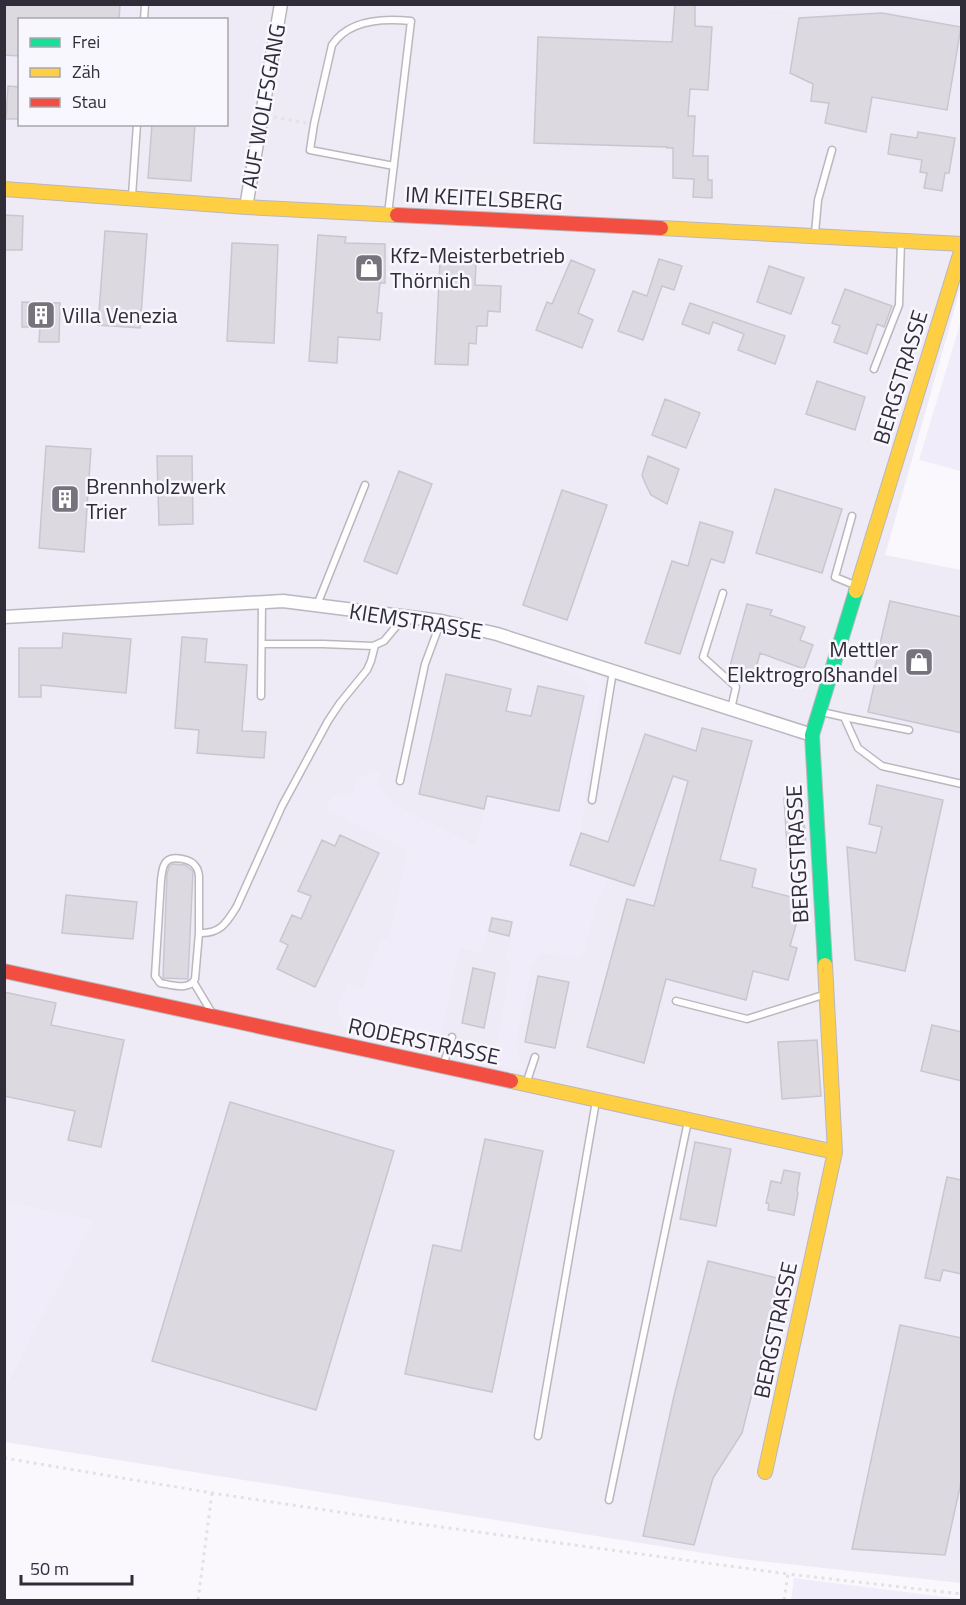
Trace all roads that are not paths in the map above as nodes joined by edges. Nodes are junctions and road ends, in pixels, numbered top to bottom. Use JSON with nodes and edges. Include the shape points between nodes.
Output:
{"nodes":[{"id":1,"x":281,"y":4,"type":"edge"},
{"id":2,"x":137,"y":126,"type":"edge"},
{"id":3,"x":831,"y":150,"type":"dead end"},
{"id":4,"x":394,"y":166,"type":"junction"},
{"id":5,"x":4,"y":189,"type":"edge"},
{"id":6,"x":132,"y":198,"type":"junction"},
{"id":7,"x":246,"y":207,"type":"junction"},
{"id":8,"x":388,"y":214,"type":"junction"},
{"id":9,"x":814,"y":236,"type":"junction"},
{"id":10,"x":901,"y":241,"type":"junction"},
{"id":11,"x":962,"y":246,"type":"edge"},
{"id":12,"x":874,"y":369,"type":"dead end"},
{"id":13,"x":364,"y":485,"type":"dead end"},
{"id":14,"x":852,"y":516,"type":"dead end"},
{"id":15,"x":858,"y":586,"type":"junction"},
{"id":16,"x":723,"y":593,"type":"dead end"},
{"id":17,"x":262,"y":602,"type":"junction"},
{"id":18,"x":316,"y":606,"type":"junction"},
{"id":19,"x":405,"y":616,"type":"junction"},
{"id":20,"x":4,"y":617,"type":"edge"},
{"id":21,"x":441,"y":621,"type":"junction"},
{"id":22,"x":262,"y":644,"type":"junction"},
{"id":23,"x":375,"y":645,"type":"junction"},
{"id":24,"x":613,"y":671,"type":"junction"},
{"id":25,"x":261,"y":696,"type":"dead end"},
{"id":26,"x":731,"y":709,"type":"junction"},
{"id":27,"x":819,"y":712,"type":"junction"},
{"id":28,"x":844,"y":717,"type":"junction"},
{"id":29,"x":909,"y":730,"type":"dead end"},
{"id":30,"x":812,"y":735,"type":"junction"},
{"id":31,"x":400,"y":782,"type":"dead end"},
{"id":32,"x":962,"y":784,"type":"edge"},
{"id":33,"x":592,"y":800,"type":"dead end"},
{"id":34,"x":199,"y":933,"type":"junction"},
{"id":35,"x":4,"y":971,"type":"edge"},
{"id":36,"x":194,"y":982,"type":"junction"},
{"id":37,"x":826,"y":994,"type":"junction"},
{"id":38,"x":676,"y":1000,"type":"dead end"},
{"id":39,"x":214,"y":1017,"type":"junction"},
{"id":40,"x":452,"y":1037,"type":"dead end"},
{"id":41,"x":535,"y":1057,"type":"dead end"},
{"id":42,"x":443,"y":1067,"type":"junction"},
{"id":43,"x":526,"y":1085,"type":"junction"},
{"id":44,"x":596,"y":1100,"type":"junction"},
{"id":45,"x":688,"y":1120,"type":"junction"},
{"id":46,"x":835,"y":1152,"type":"junction"},
{"id":47,"x":538,"y":1436,"type":"dead end"},
{"id":48,"x":765,"y":1472,"type":"dead end"},
{"id":49,"x":609,"y":1500,"type":"dead end"}],
"edges":[{"from":1,"to":7,"type":"street","name":"AUF WOLFSGANG"},
{"from":2,"to":6,"type":"lane"},
{"from":3,"to":9,"type":"lane"},
{"from":4,"to":4,"type":"lane","via":[[411,21],[390,19],[353,27],[332,45],[310,150]]},
{"from":4,"to":8,"type":"lane"},
{"from":5,"to":6,"type":"street","name":"IM KEITELSBERG"},
{"from":6,"to":7,"type":"street","name":"IM KEITELSBERG"},
{"from":7,"to":8,"type":"street","name":"IM KEITELSBERG"},
{"from":8,"to":9,"type":"street","name":"IM KEITELSBERG"},
{"from":9,"to":10,"type":"street","name":"IM KEITELSBERG"},
{"from":10,"to":11,"type":"street","name":"IM KEITELSBERG"},
{"from":10,"to":12,"type":"lane","via":[[899,305]]},
{"from":11,"to":15,"type":"street","name":"BERGSTRASSE"},
{"from":13,"to":18,"type":"lane"},
{"from":14,"to":15,"type":"lane","via":[[835,577]]},
{"from":15,"to":27,"type":"street","name":"BERGSTRASSE"},
{"from":16,"to":26,"type":"lane","via":[[703,657],[736,687]]},
{"from":17,"to":18,"type":"street","name":"KIEMSTRASSE"},
{"from":17,"to":20,"type":"street","name":"KIEMSTRASSE"},
{"from":17,"to":22,"type":"lane"},
{"from":18,"to":19,"type":"street","name":"KIEMSTRASSE"},
{"from":19,"to":21,"type":"street","name":"KIEMSTRASSE"},
{"from":19,"to":23,"type":"lane","via":[[384,641]]},
{"from":21,"to":24,"type":"street","name":"KIEMSTRASSE","via":[[497,634]]},
{"from":21,"to":31,"type":"lane","via":[[425,664]]},
{"from":22,"to":23,"type":"lane"},
{"from":22,"to":25,"type":"lane"},
{"from":23,"to":34,"type":"lane","via":[[367,670],[328,721],[282,806],[230,916],[216,931]]},
{"from":24,"to":26,"type":"street","name":"KIEMSTRASSE"},
{"from":24,"to":33,"type":"lane"},
{"from":26,"to":30,"type":"street","name":"KIEMSTRASSE"},
{"from":27,"to":28,"type":"lane"},
{"from":27,"to":30,"type":"street","name":"BERGSTRASSE"},
{"from":28,"to":29,"type":"lane"},
{"from":28,"to":32,"type":"lane","via":[[858,748],[882,766]]},
{"from":30,"to":37,"type":"street","name":"BERGSTRASSE"},
{"from":34,"to":36,"type":"lane"},
{"from":34,"to":36,"type":"lane","via":[[198,871],[194,864],[172,858],[164,864],[160,880],[155,976],[163,984],[186,987]]},
{"from":35,"to":39,"type":"street","name":"RODERSTRASSE"},
{"from":36,"to":39,"type":"lane"},
{"from":37,"to":38,"type":"lane","via":[[747,1019]]},
{"from":37,"to":46,"type":"street","name":"BERGSTRASSE"},
{"from":39,"to":42,"type":"street","name":"RODERSTRASSE"},
{"from":40,"to":42,"type":"lane"},
{"from":41,"to":43,"type":"lane"},
{"from":42,"to":43,"type":"street","name":"RODERSTRASSE"},
{"from":43,"to":44,"type":"street","name":"RODERSTRASSE"},
{"from":44,"to":45,"type":"street","name":"RODERSTRASSE"},
{"from":44,"to":47,"type":"lane"},
{"from":45,"to":46,"type":"street","name":"RODERSTRASSE"},
{"from":45,"to":49,"type":"lane"},
{"from":46,"to":48,"type":"street","name":"BERGSTRASSE"}]}
